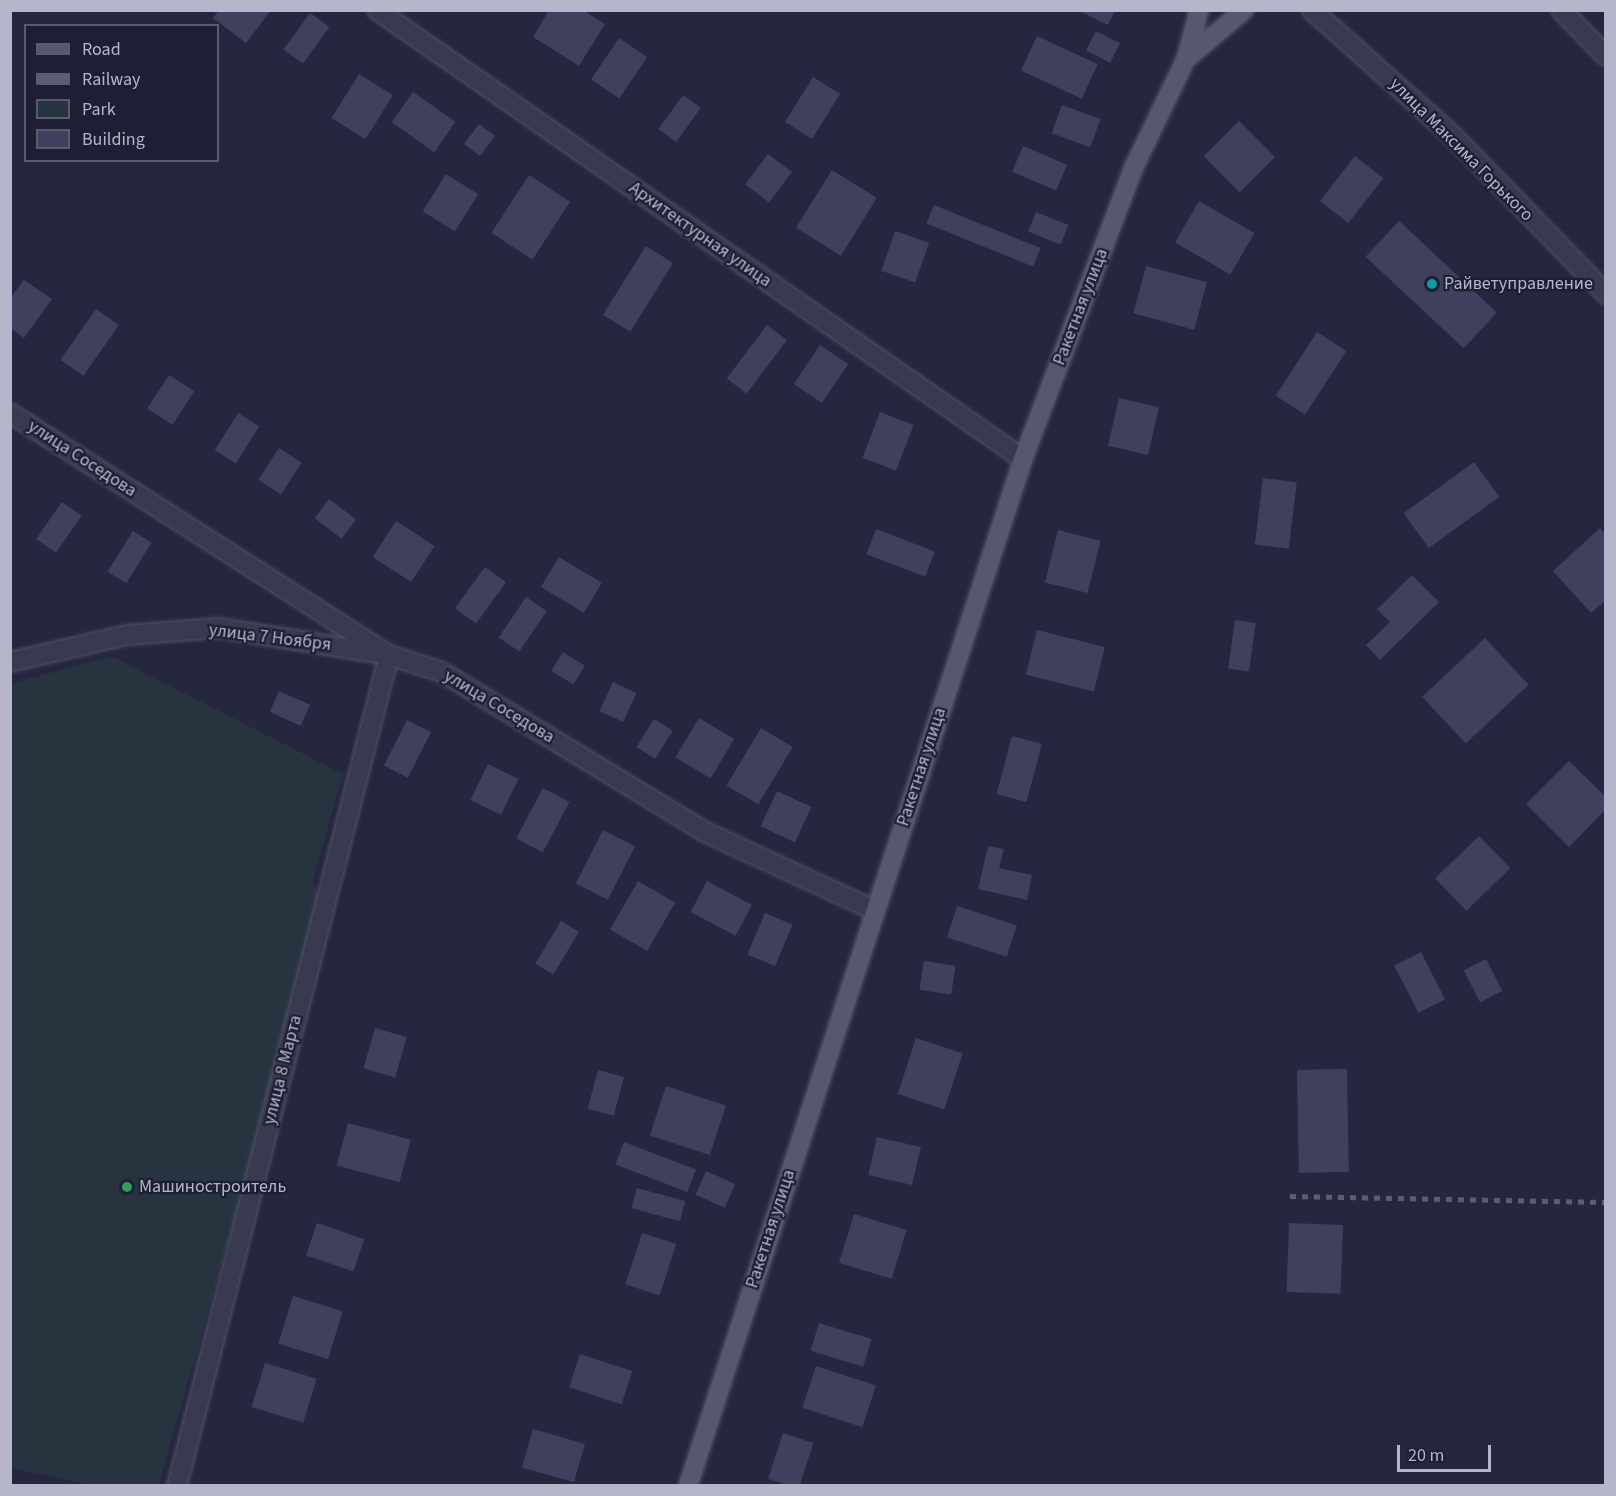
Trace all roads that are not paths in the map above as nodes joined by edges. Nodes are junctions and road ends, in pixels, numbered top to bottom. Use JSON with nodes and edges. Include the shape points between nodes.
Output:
{"nodes":[{"id":1,"x":377,"y":10,"type":"edge"},
{"id":2,"x":1199,"y":10,"type":"edge"},
{"id":3,"x":1244,"y":10,"type":"edge"},
{"id":4,"x":1312,"y":10,"type":"edge"},
{"id":5,"x":1561,"y":10,"type":"edge"},
{"id":6,"x":1605,"y":56,"type":"edge"},
{"id":7,"x":1186,"y":59,"type":"junction"},
{"id":8,"x":1605,"y":294,"type":"edge"},
{"id":9,"x":10,"y":413,"type":"edge"},
{"id":10,"x":1023,"y":459,"type":"junction"},
{"id":11,"x":389,"y":655,"type":"junction"},
{"id":12,"x":10,"y":662,"type":"edge"},
{"id":13,"x":874,"y":910,"type":"junction"},
{"id":14,"x":177,"y":1485,"type":"edge"},
{"id":15,"x":688,"y":1485,"type":"edge"}],
"edges":[{"from":1,"to":10,"type":"street","name":"Архитектурная улица"},
{"from":2,"to":7,"type":"main road","name":"Ракетная улица"},
{"from":3,"to":7,"type":"main road","name":"Ракетная улица"},
{"from":4,"to":8,"type":"street","name":"улица Максима Горького","via":[[1454,137]]},
{"from":5,"to":6,"type":"street"},
{"from":7,"to":10,"type":"main road","name":"Ракетная улица","via":[[1133,169]]},
{"from":9,"to":11,"type":"street","name":"улица Соседова"},
{"from":10,"to":13,"type":"main road","name":"Ракетная улица"},
{"from":11,"to":12,"type":"street","name":"улица 7 Ноября","via":[[219,628],[127,635]]},
{"from":11,"to":13,"type":"street","name":"улица Соседова","via":[[442,672],[704,831]]},
{"from":11,"to":14,"type":"street","name":"улица 8 Марта"},
{"from":13,"to":15,"type":"main road","name":"Ракетная улица"}]}
